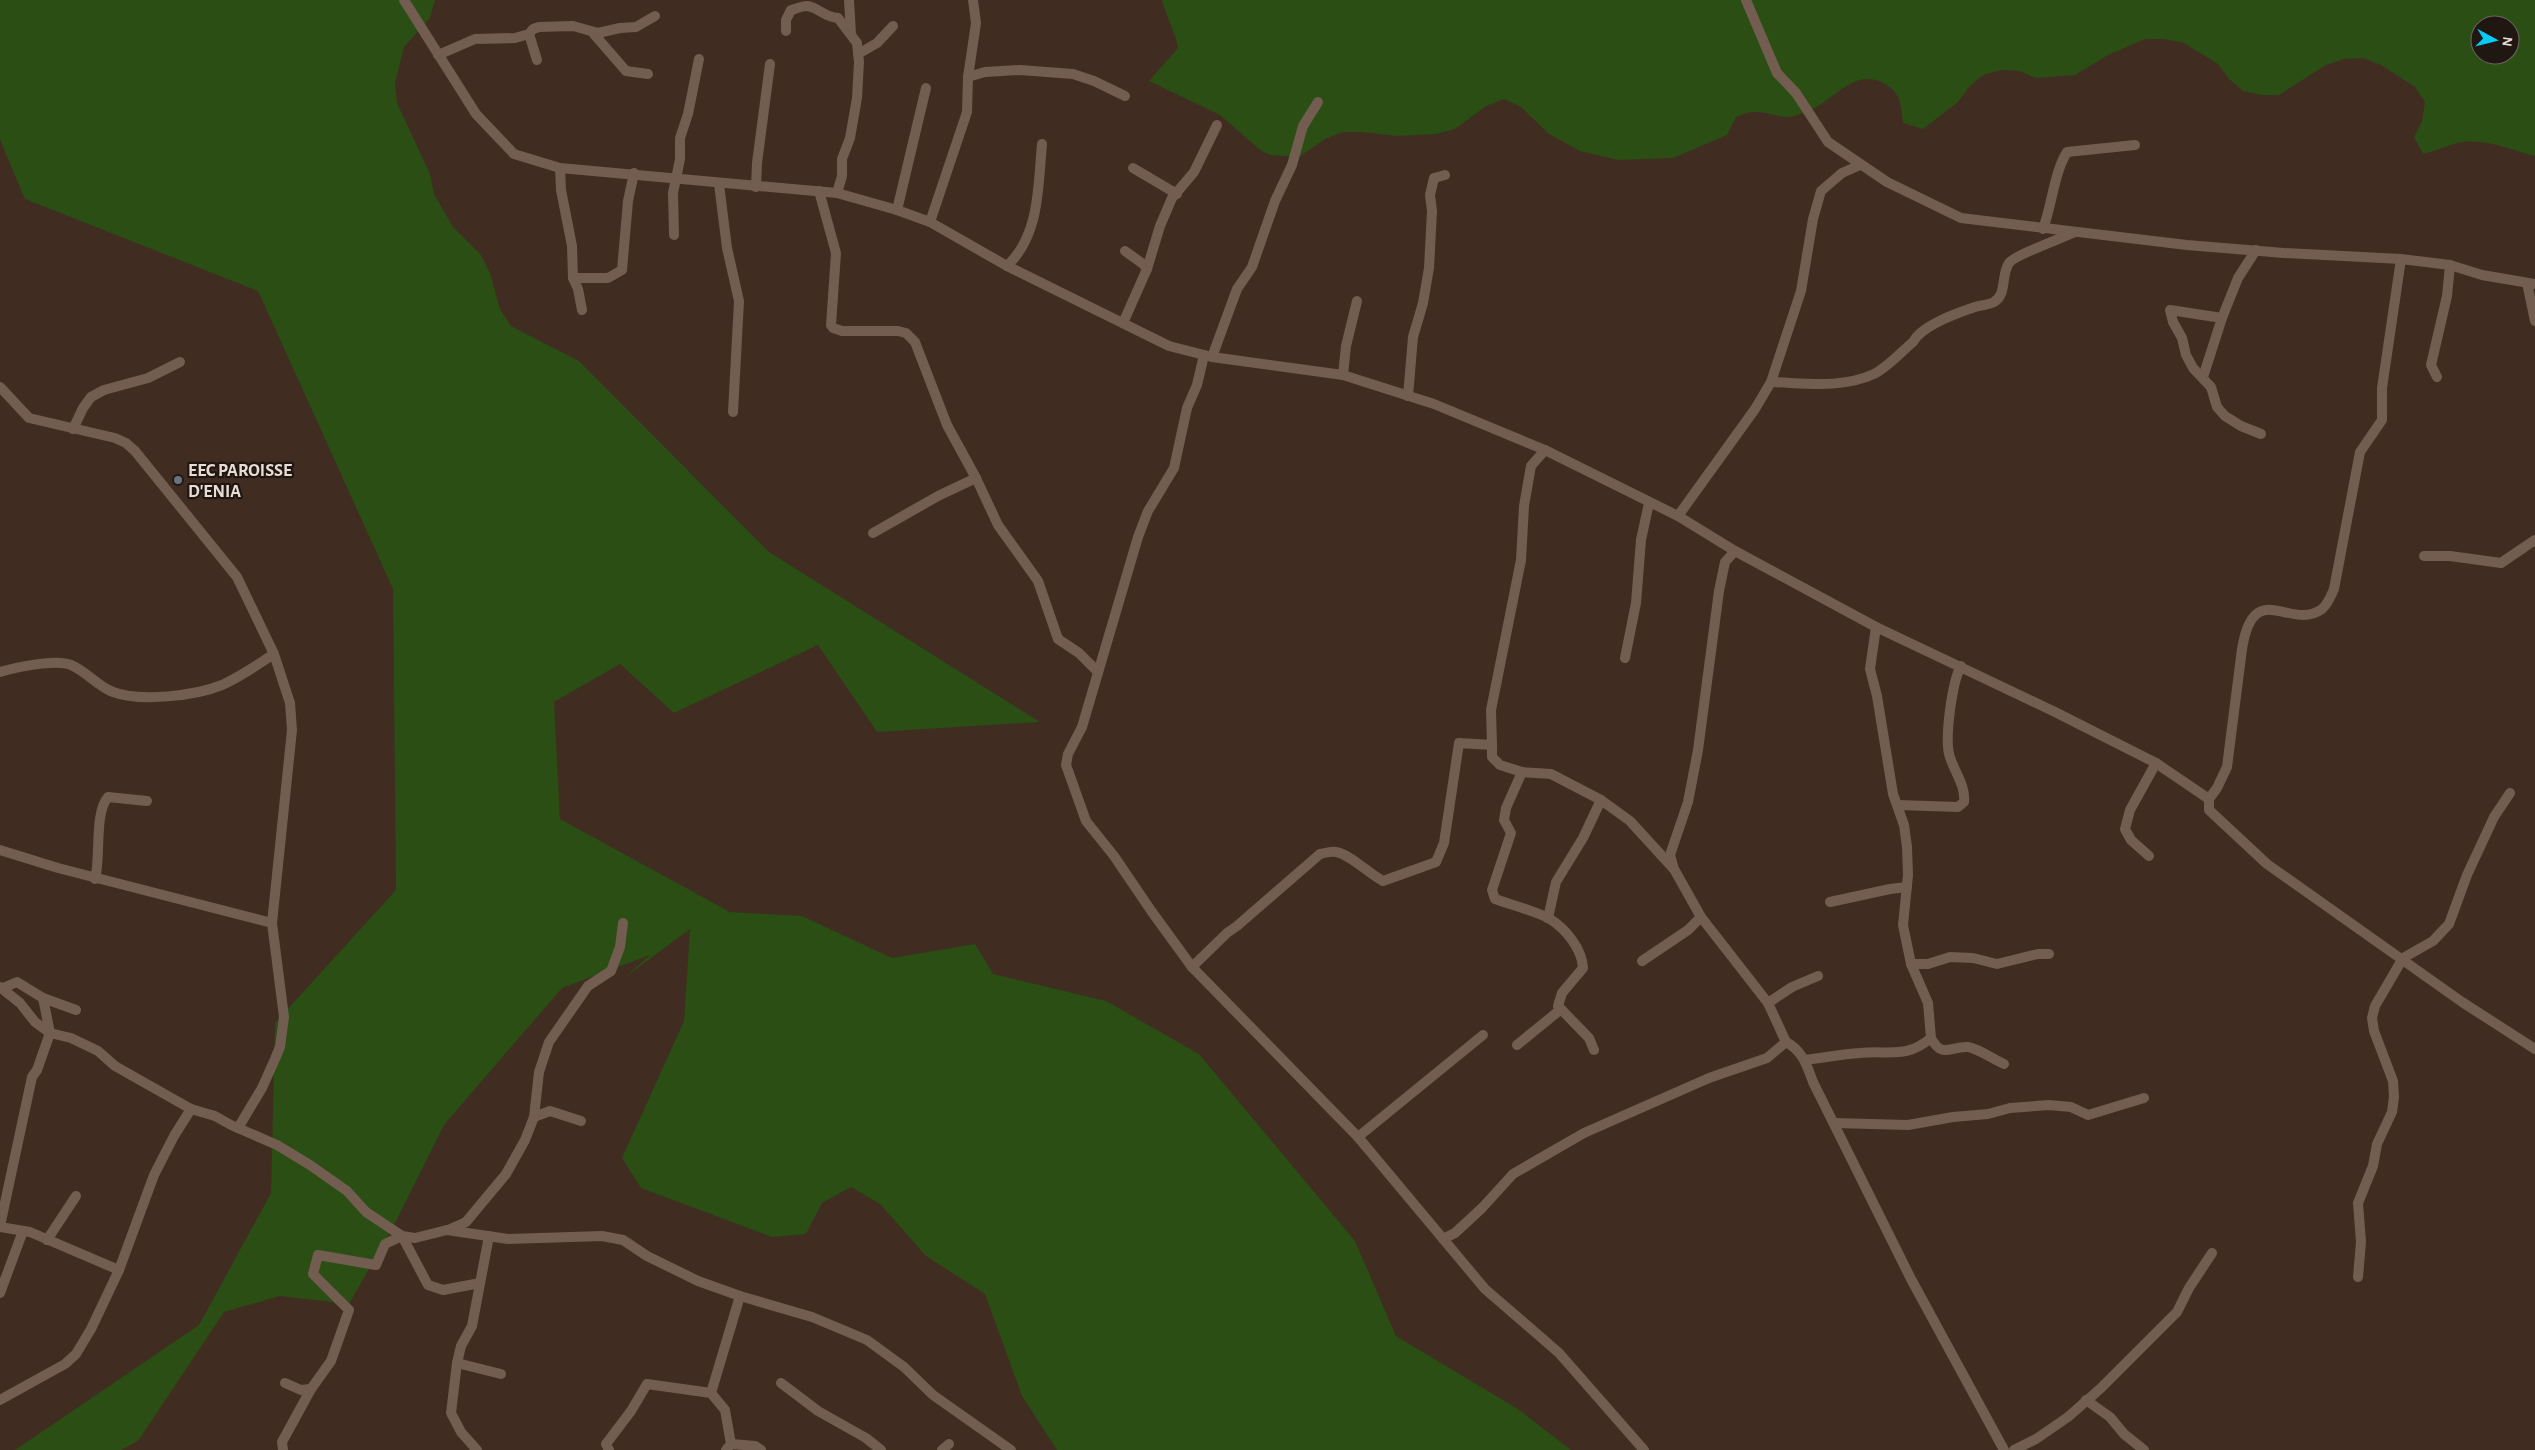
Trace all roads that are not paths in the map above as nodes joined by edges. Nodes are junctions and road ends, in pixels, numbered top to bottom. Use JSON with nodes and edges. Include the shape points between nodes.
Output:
{"nodes":[{"id":1,"x":404,"y":0,"type":"edge"},
{"id":2,"x":849,"y":0,"type":"edge"},
{"id":3,"x":973,"y":0,"type":"edge"},
{"id":4,"x":1746,"y":0,"type":"edge"},
{"id":5,"x":655,"y":16,"type":"dead end"},
{"id":6,"x":892,"y":26,"type":"dead end"},
{"id":7,"x":786,"y":31,"type":"dead end"},
{"id":8,"x":592,"y":33,"type":"junction"},
{"id":9,"x":529,"y":34,"type":"junction"},
{"id":10,"x":851,"y":34,"type":"junction"},
{"id":11,"x":858,"y":54,"type":"junction"},
{"id":12,"x":438,"y":55,"type":"junction"},
{"id":13,"x":699,"y":59,"type":"dead end"},
{"id":14,"x":538,"y":60,"type":"dead end"},
{"id":15,"x":770,"y":64,"type":"dead end"},
{"id":16,"x":648,"y":74,"type":"dead end"},
{"id":17,"x":968,"y":77,"type":"junction"},
{"id":18,"x":926,"y":88,"type":"dead end"},
{"id":19,"x":1125,"y":96,"type":"dead end"},
{"id":20,"x":1318,"y":102,"type":"dead end"},
{"id":21,"x":1217,"y":125,"type":"dead end"},
{"id":22,"x":1042,"y":144,"type":"dead end"},
{"id":23,"x":2135,"y":145,"type":"dead end"},
{"id":24,"x":1860,"y":165,"type":"junction"},
{"id":25,"x":560,"y":168,"type":"junction"},
{"id":26,"x":1133,"y":168,"type":"dead end"},
{"id":27,"x":634,"y":173,"type":"junction"},
{"id":28,"x":1445,"y":175,"type":"dead end"},
{"id":29,"x":675,"y":179,"type":"junction"},
{"id":30,"x":719,"y":184,"type":"junction"},
{"id":31,"x":756,"y":187,"type":"junction"},
{"id":32,"x":819,"y":192,"type":"junction"},
{"id":33,"x":837,"y":193,"type":"junction"},
{"id":34,"x":1177,"y":194,"type":"junction"},
{"id":35,"x":898,"y":210,"type":"junction"},
{"id":36,"x":930,"y":222,"type":"junction"},
{"id":37,"x":2043,"y":229,"type":"junction"},
{"id":38,"x":2078,"y":230,"type":"junction"},
{"id":39,"x":674,"y":235,"type":"dead end"},
{"id":40,"x":2256,"y":250,"type":"junction"},
{"id":41,"x":1125,"y":251,"type":"dead end"},
{"id":42,"x":2400,"y":259,"type":"junction"},
{"id":43,"x":2450,"y":265,"type":"junction"},
{"id":44,"x":1007,"y":266,"type":"junction"},
{"id":45,"x":1146,"y":269,"type":"junction"},
{"id":46,"x":573,"y":278,"type":"junction"},
{"id":47,"x":2531,"y":283,"type":"edge"},
{"id":48,"x":1357,"y":301,"type":"dead end"},
{"id":49,"x":582,"y":310,"type":"dead end"},
{"id":50,"x":2222,"y":318,"type":"junction"},
{"id":51,"x":2535,"y":321,"type":"edge"},
{"id":52,"x":1123,"y":324,"type":"junction"},
{"id":53,"x":1208,"y":356,"type":"junction"},
{"id":54,"x":180,"y":362,"type":"dead end"},
{"id":55,"x":1343,"y":375,"type":"junction"},
{"id":56,"x":2203,"y":377,"type":"junction"},
{"id":57,"x":2437,"y":377,"type":"dead end"},
{"id":58,"x":1771,"y":382,"type":"junction"},
{"id":59,"x":0,"y":387,"type":"edge"},
{"id":60,"x":1408,"y":396,"type":"junction"},
{"id":61,"x":733,"y":412,"type":"dead end"},
{"id":62,"x":73,"y":429,"type":"junction"},
{"id":63,"x":2261,"y":434,"type":"dead end"},
{"id":64,"x":1545,"y":450,"type":"junction"},
{"id":65,"x":976,"y":478,"type":"junction"},
{"id":66,"x":1649,"y":503,"type":"junction"},
{"id":67,"x":1678,"y":516,"type":"junction"},
{"id":68,"x":873,"y":533,"type":"dead end"},
{"id":69,"x":2535,"y":540,"type":"edge"},
{"id":70,"x":1734,"y":551,"type":"junction"},
{"id":71,"x":2424,"y":556,"type":"dead end"},
{"id":72,"x":1876,"y":627,"type":"junction"},
{"id":73,"x":274,"y":654,"type":"junction"},
{"id":74,"x":1625,"y":658,"type":"dead end"},
{"id":75,"x":1961,"y":666,"type":"junction"},
{"id":76,"x":0,"y":672,"type":"edge"},
{"id":77,"x":1098,"y":672,"type":"junction"},
{"id":78,"x":1492,"y":745,"type":"junction"},
{"id":79,"x":2156,"y":763,"type":"junction"},
{"id":80,"x":1522,"y":772,"type":"junction"},
{"id":81,"x":2510,"y":792,"type":"dead end"},
{"id":82,"x":2209,"y":799,"type":"junction"},
{"id":83,"x":1601,"y":800,"type":"junction"},
{"id":84,"x":148,"y":801,"type":"dead end"},
{"id":85,"x":1898,"y":805,"type":"junction"},
{"id":86,"x":0,"y":850,"type":"edge"},
{"id":87,"x":2149,"y":856,"type":"dead end"},
{"id":88,"x":1674,"y":869,"type":"junction"},
{"id":89,"x":96,"y":878,"type":"junction"},
{"id":90,"x":1907,"y":887,"type":"junction"},
{"id":91,"x":1830,"y":902,"type":"dead end"},
{"id":92,"x":1701,"y":917,"type":"junction"},
{"id":93,"x":1548,"y":918,"type":"junction"},
{"id":94,"x":272,"y":923,"type":"junction"},
{"id":95,"x":623,"y":923,"type":"dead end"},
{"id":96,"x":2049,"y":954,"type":"dead end"},
{"id":97,"x":2403,"y":958,"type":"junction"},
{"id":98,"x":1642,"y":961,"type":"dead end"},
{"id":99,"x":1911,"y":964,"type":"junction"},
{"id":100,"x":1192,"y":967,"type":"junction"},
{"id":101,"x":1818,"y":976,"type":"dead end"},
{"id":102,"x":1,"y":988,"type":"edge"},
{"id":103,"x":43,"y":998,"type":"junction"},
{"id":104,"x":1768,"y":1003,"type":"junction"},
{"id":105,"x":76,"y":1010,"type":"dead end"},
{"id":106,"x":1560,"y":1010,"type":"junction"},
{"id":107,"x":50,"y":1033,"type":"junction"},
{"id":108,"x":1483,"y":1035,"type":"dead end"},
{"id":109,"x":1931,"y":1038,"type":"junction"},
{"id":110,"x":1786,"y":1042,"type":"junction"},
{"id":111,"x":1517,"y":1045,"type":"dead end"},
{"id":112,"x":2535,"y":1049,"type":"edge"},
{"id":113,"x":1594,"y":1050,"type":"dead end"},
{"id":114,"x":1805,"y":1060,"type":"junction"},
{"id":115,"x":2004,"y":1064,"type":"dead end"},
{"id":116,"x":2144,"y":1098,"type":"dead end"},
{"id":117,"x":191,"y":1109,"type":"junction"},
{"id":118,"x":534,"y":1117,"type":"junction"},
{"id":119,"x":581,"y":1121,"type":"dead end"},
{"id":120,"x":1834,"y":1123,"type":"junction"},
{"id":121,"x":238,"y":1128,"type":"junction"},
{"id":122,"x":1358,"y":1137,"type":"junction"},
{"id":123,"x":76,"y":1196,"type":"dead end"},
{"id":124,"x":0,"y":1227,"type":"edge"},
{"id":125,"x":447,"y":1230,"type":"junction"},
{"id":126,"x":23,"y":1231,"type":"junction"},
{"id":127,"x":402,"y":1236,"type":"junction"},
{"id":128,"x":488,"y":1236,"type":"junction"},
{"id":129,"x":1443,"y":1239,"type":"junction"},
{"id":130,"x":47,"y":1240,"type":"junction"},
{"id":131,"x":2212,"y":1253,"type":"dead end"},
{"id":132,"x":119,"y":1270,"type":"junction"},
{"id":133,"x":2358,"y":1277,"type":"dead end"},
{"id":134,"x":480,"y":1283,"type":"junction"},
{"id":135,"x":0,"y":1293,"type":"edge"},
{"id":136,"x":740,"y":1296,"type":"junction"},
{"id":137,"x":456,"y":1363,"type":"junction"},
{"id":138,"x":501,"y":1374,"type":"dead end"},
{"id":139,"x":781,"y":1383,"type":"dead end"},
{"id":140,"x":285,"y":1384,"type":"dead end"},
{"id":141,"x":311,"y":1389,"type":"junction"},
{"id":142,"x":711,"y":1393,"type":"junction"},
{"id":143,"x":0,"y":1400,"type":"edge"},
{"id":144,"x":2086,"y":1400,"type":"junction"},
{"id":145,"x":728,"y":1447,"type":"edge"},
{"id":146,"x":283,"y":1450,"type":"edge"},
{"id":147,"x":477,"y":1450,"type":"edge"},
{"id":148,"x":609,"y":1450,"type":"edge"},
{"id":149,"x":761,"y":1450,"type":"edge"},
{"id":150,"x":882,"y":1450,"type":"edge"},
{"id":151,"x":1011,"y":1450,"type":"edge"},
{"id":152,"x":1644,"y":1450,"type":"edge"},
{"id":153,"x":2004,"y":1450,"type":"edge"},
{"id":154,"x":2014,"y":1450,"type":"edge"},
{"id":155,"x":2144,"y":1450,"type":"edge"}],
"edges":[{"from":1,"to":12,"type":"street"},
{"from":2,"to":10,"type":"street"},
{"from":3,"to":17,"type":"street","via":[[976,23]]},
{"from":4,"to":24,"type":"street","via":[[1777,73],[1796,93],[1828,142]]},
{"from":5,"to":8,"type":"street","via":[[636,28]]},
{"from":6,"to":11,"type":"street","via":[[877,43]]},
{"from":7,"to":10,"type":"street","via":[[786,20],[791,10],[807,6],[826,17],[838,18]]},
{"from":8,"to":9,"type":"street","via":[[583,27],[573,26],[533,28]]},
{"from":8,"to":16,"type":"street","via":[[626,71]]},
{"from":9,"to":12,"type":"street","via":[[515,38],[475,39]]},
{"from":9,"to":14,"type":"street"},
{"from":10,"to":11,"type":"street"},
{"from":11,"to":33,"type":"street","via":[[857,98]]},
{"from":12,"to":25,"type":"street","via":[[476,114],[514,154]]},
{"from":13,"to":29,"type":"street","via":[[680,138],[680,159]]},
{"from":15,"to":31,"type":"street"},
{"from":17,"to":19,"type":"street","via":[[985,72],[1020,70],[1073,74]]},
{"from":17,"to":36,"type":"street","via":[[967,112]]},
{"from":18,"to":35,"type":"street"},
{"from":20,"to":53,"type":"street","via":[[1304,126],[1252,267],[1237,289]]},
{"from":21,"to":34,"type":"street","via":[[1194,172]]},
{"from":22,"to":44,"type":"street","via":[[1032,225],[1014,260]]},
{"from":23,"to":37,"type":"street","via":[[2067,152],[2060,162],[2051,208]]},
{"from":24,"to":37,"type":"street","via":[[1921,200],[1961,218]]},
{"from":24,"to":58,"type":"street","via":[[1842,173],[1821,191],[1801,291]]},
{"from":25,"to":27,"type":"street"},
{"from":25,"to":46,"type":"street","via":[[572,246]]},
{"from":26,"to":34,"type":"street"},
{"from":27,"to":29,"type":"street"},
{"from":27,"to":46,"type":"street","via":[[628,201],[622,270],[608,278]]},
{"from":28,"to":60,"type":"street","via":[[1434,178],[1431,183],[1429,268],[1413,337]]},
{"from":29,"to":30,"type":"street"},
{"from":29,"to":39,"type":"street"},
{"from":30,"to":31,"type":"street"},
{"from":30,"to":61,"type":"street","via":[[727,248],[739,301]]},
{"from":31,"to":32,"type":"street"},
{"from":32,"to":33,"type":"street"},
{"from":32,"to":65,"type":"street","via":[[836,253],[831,325],[842,331],[898,331],[916,342],[947,425]]},
{"from":33,"to":35,"type":"street"},
{"from":34,"to":45,"type":"street","via":[[1172,198],[1160,226]]},
{"from":35,"to":36,"type":"street"},
{"from":36,"to":44,"type":"street"},
{"from":37,"to":38,"type":"street"},
{"from":38,"to":40,"type":"street","via":[[2162,242]]},
{"from":38,"to":58,"type":"street","via":[[2039,249],[2023,252],[2009,262],[2000,296],[1994,302],[1948,316],[1916,336],[1875,373],[1832,384]]},
{"from":40,"to":42,"type":"street"},
{"from":40,"to":50,"type":"street","via":[[2238,278]]},
{"from":41,"to":45,"type":"street"},
{"from":42,"to":43,"type":"street"},
{"from":42,"to":82,"type":"street","via":[[2382,388],[2382,420],[2360,452],[2334,590],[2328,602],[2313,613],[2293,614],[2275,609],[2258,614],[2249,622],[2243,640],[2227,767]]},
{"from":43,"to":47,"type":"street","via":[[2482,275]]},
{"from":43,"to":57,"type":"street","via":[[2447,296],[2431,365]]},
{"from":44,"to":52,"type":"street"},
{"from":45,"to":52,"type":"street"},
{"from":46,"to":49,"type":"street"},
{"from":47,"to":51,"type":"street"},
{"from":48,"to":55,"type":"street"},
{"from":50,"to":56,"type":"street"},
{"from":50,"to":56,"type":"street","via":[[2170,310],[2186,355]]},
{"from":52,"to":53,"type":"street","via":[[1170,346]]},
{"from":53,"to":55,"type":"street"},
{"from":53,"to":77,"type":"street","via":[[1187,408],[1174,468],[1144,520]]},
{"from":54,"to":62,"type":"street","via":[[148,378],[104,390],[91,397]]},
{"from":55,"to":60,"type":"street"},
{"from":56,"to":63,"type":"street","via":[[2211,387],[2217,407],[2226,416]]},
{"from":58,"to":67,"type":"street"},
{"from":59,"to":62,"type":"street","via":[[29,418]]},
{"from":60,"to":64,"type":"street"},
{"from":62,"to":73,"type":"street","via":[[115,438],[135,451],[237,577]]},
{"from":64,"to":66,"type":"street"},
{"from":64,"to":78,"type":"street","via":[[1531,466],[1524,506],[1521,560],[1491,710]]},
{"from":65,"to":68,"type":"street"},
{"from":65,"to":77,"type":"street","via":[[998,525],[1038,580],[1058,638]]},
{"from":66,"to":67,"type":"street"},
{"from":66,"to":74,"type":"street","via":[[1640,540],[1636,603]]},
{"from":67,"to":70,"type":"street"},
{"from":69,"to":71,"type":"street","via":[[2500,563]]},
{"from":70,"to":72,"type":"street"},
{"from":70,"to":88,"type":"street","via":[[1726,562],[1719,591],[1697,759],[1688,802],[1670,855]]},
{"from":72,"to":75,"type":"street"},
{"from":72,"to":85,"type":"street","via":[[1870,669],[1893,794]]},
{"from":73,"to":76,"type":"street","via":[[220,686],[161,696],[131,696],[114,692],[72,665],[63,663]]},
{"from":73,"to":94,"type":"street","via":[[290,703],[292,730]]},
{"from":75,"to":79,"type":"street"},
{"from":75,"to":85,"type":"street","via":[[1952,694],[1949,753],[1965,793],[1964,802],[1958,807]]},
{"from":77,"to":100,"type":"street","via":[[1082,727],[1068,754],[1066,765],[1070,780],[1086,821]]},
{"from":78,"to":80,"type":"street","via":[[1492,758],[1500,765]]},
{"from":78,"to":100,"type":"street","via":[[1459,742],[1444,843],[1436,862],[1383,881],[1346,855],[1336,852],[1320,854]]},
{"from":79,"to":82,"type":"street"},
{"from":79,"to":87,"type":"street","via":[[2130,810],[2125,829],[2131,840]]},
{"from":80,"to":83,"type":"street","via":[[1551,774]]},
{"from":80,"to":93,"type":"street","via":[[1506,808],[1504,820],[1511,833],[1492,890],[1495,899]]},
{"from":81,"to":97,"type":"street","via":[[2471,866],[2450,924],[2433,941]]},
{"from":82,"to":97,"type":"street","via":[[2209,810],[2267,864]]},
{"from":83,"to":88,"type":"street","via":[[1630,821]]},
{"from":83,"to":93,"type":"street","via":[[1583,838],[1556,882]]},
{"from":84,"to":89,"type":"street","via":[[108,797],[104,801]]},
{"from":85,"to":90,"type":"street","via":[[1907,847]]},
{"from":86,"to":89,"type":"street"},
{"from":88,"to":92,"type":"street"},
{"from":89,"to":94,"type":"street"},
{"from":90,"to":91,"type":"street"},
{"from":90,"to":99,"type":"street","via":[[1903,925]]},
{"from":92,"to":98,"type":"street","via":[[1688,930]]},
{"from":92,"to":104,"type":"street"},
{"from":93,"to":106,"type":"street","via":[[1582,955],[1583,968],[1562,994]]},
{"from":94,"to":121,"type":"street","via":[[284,1017],[280,1047],[262,1088]]},
{"from":95,"to":118,"type":"street","via":[[612,971],[588,986],[549,1042],[539,1072]]},
{"from":96,"to":99,"type":"street","via":[[1997,964],[1950,957],[1928,964]]},
{"from":97,"to":112,"type":"street","via":[[2462,1002]]},
{"from":97,"to":133,"type":"street","via":[[2372,1018],[2381,1054],[2393,1081],[2394,1097],[2392,1112],[2377,1144],[2373,1166],[2358,1203],[2361,1242]]},
{"from":99,"to":109,"type":"street","via":[[1928,1004]]},
{"from":100,"to":122,"type":"street"},
{"from":101,"to":104,"type":"street","via":[[1792,987]]},
{"from":102,"to":103,"type":"street","via":[[16,982]]},
{"from":102,"to":107,"type":"street"},
{"from":103,"to":105,"type":"street"},
{"from":103,"to":107,"type":"street"},
{"from":104,"to":110,"type":"street"},
{"from":106,"to":111,"type":"street"},
{"from":106,"to":113,"type":"street","via":[[1589,1038]]},
{"from":107,"to":117,"type":"street","via":[[71,1038],[98,1052],[115,1066]]},
{"from":107,"to":124,"type":"street","via":[[32,1077]]},
{"from":108,"to":122,"type":"street"},
{"from":109,"to":114,"type":"street","via":[[1913,1050],[1861,1052]]},
{"from":109,"to":115,"type":"street","via":[[1936,1048],[1941,1050],[1969,1047]]},
{"from":110,"to":114,"type":"street","via":[[1796,1047]]},
{"from":110,"to":129,"type":"street","via":[[1767,1058],[1709,1078],[1584,1133],[1513,1174],[1482,1208]]},
{"from":114,"to":120,"type":"street"},
{"from":116,"to":120,"type":"street","via":[[2088,1115],[2071,1107],[2049,1105],[1953,1116],[1908,1125]]},
{"from":117,"to":121,"type":"street","via":[[216,1116]]},
{"from":117,"to":132,"type":"street","via":[[154,1174]]},
{"from":118,"to":119,"type":"street","via":[[550,1111]]},
{"from":118,"to":125,"type":"street","via":[[506,1174],[466,1222]]},
{"from":120,"to":153,"type":"street","via":[[1911,1279]]},
{"from":121,"to":127,"type":"street","via":[[310,1164],[347,1192],[366,1212]]},
{"from":122,"to":129,"type":"street"},
{"from":123,"to":130,"type":"street"},
{"from":124,"to":126,"type":"street"},
{"from":125,"to":127,"type":"street","via":[[415,1238]]},
{"from":125,"to":128,"type":"street"},
{"from":126,"to":130,"type":"street"},
{"from":126,"to":135,"type":"street"},
{"from":127,"to":134,"type":"street","via":[[428,1285],[443,1290]]},
{"from":127,"to":141,"type":"street","via":[[385,1244],[376,1265],[318,1255],[313,1274],[349,1310],[331,1360]]},
{"from":128,"to":134,"type":"street"},
{"from":128,"to":136,"type":"street","via":[[532,1239],[602,1236],[623,1240],[689,1277]]},
{"from":129,"to":152,"type":"street","via":[[1485,1289],[1559,1353]]},
{"from":130,"to":132,"type":"street"},
{"from":131,"to":144,"type":"street","via":[[2177,1312]]},
{"from":132,"to":143,"type":"street","via":[[76,1354],[65,1364]]},
{"from":134,"to":137,"type":"street","via":[[472,1326]]},
{"from":136,"to":142,"type":"street"},
{"from":136,"to":151,"type":"street","via":[[812,1317],[868,1340],[904,1367],[933,1395]]},
{"from":137,"to":138,"type":"street"},
{"from":137,"to":147,"type":"street","via":[[451,1413],[461,1432]]},
{"from":139,"to":150,"type":"street","via":[[818,1411]]},
{"from":140,"to":141,"type":"street","via":[[301,1390]]},
{"from":141,"to":146,"type":"street","via":[[282,1442]]},
{"from":142,"to":145,"type":"street","via":[[725,1410]]},
{"from":142,"to":148,"type":"street","via":[[647,1384],[606,1444]]},
{"from":144,"to":154,"type":"street","via":[[2068,1417]]},
{"from":144,"to":155,"type":"street","via":[[2110,1417]]},
{"from":145,"to":149,"type":"street","via":[[755,1446]]}]}
